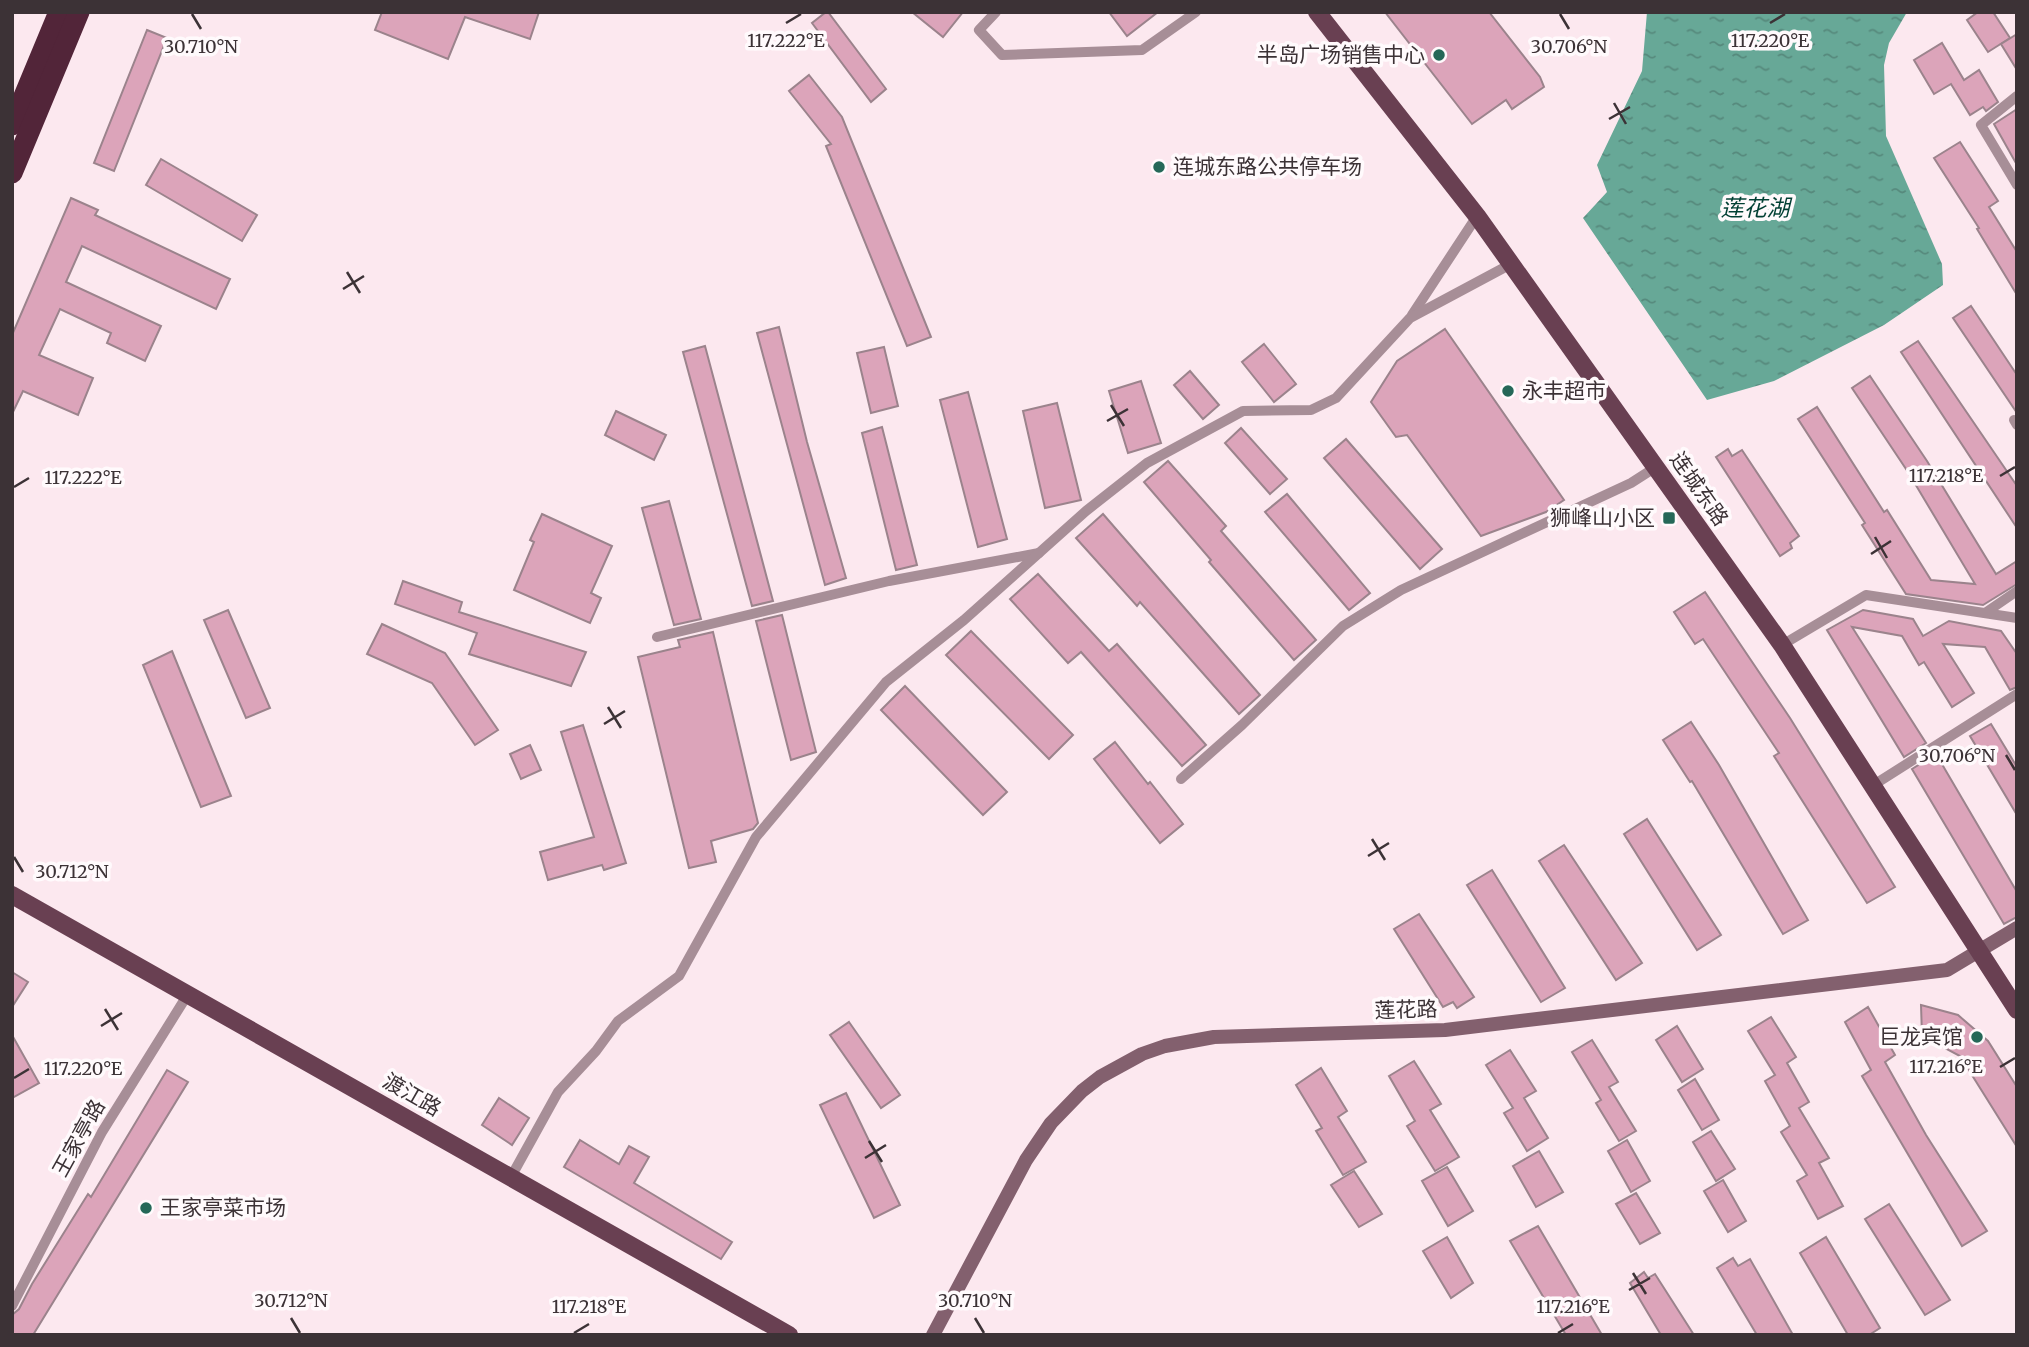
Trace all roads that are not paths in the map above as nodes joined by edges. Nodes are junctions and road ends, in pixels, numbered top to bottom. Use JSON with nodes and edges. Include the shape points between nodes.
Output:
{"nodes":[{"id":1,"x":59,"y":12,"type":"edge"},
{"id":2,"x":79,"y":12,"type":"edge"},
{"id":3,"x":996,"y":12,"type":"edge"},
{"id":4,"x":1196,"y":12,"type":"edge"},
{"id":5,"x":1317,"y":12,"type":"edge"},
{"id":6,"x":2017,"y":96,"type":"edge"},
{"id":7,"x":12,"y":125,"type":"edge"},
{"id":8,"x":12,"y":173,"type":"edge"},
{"id":9,"x":2017,"y":185,"type":"edge"},
{"id":10,"x":1477,"y":216,"type":"junction"},
{"id":11,"x":1511,"y":264,"type":"junction"},
{"id":12,"x":1410,"y":318,"type":"junction"},
{"id":13,"x":1656,"y":467,"type":"junction"},
{"id":14,"x":1039,"y":553,"type":"junction"},
{"id":15,"x":2017,"y":591,"type":"edge"},
{"id":16,"x":1985,"y":613,"type":"junction"},
{"id":17,"x":2017,"y":618,"type":"edge"},
{"id":18,"x":657,"y":637,"type":"dead end"},
{"id":19,"x":1782,"y":645,"type":"junction"},
{"id":20,"x":2017,"y":694,"type":"edge"},
{"id":21,"x":1181,"y":779,"type":"dead end"},
{"id":22,"x":1872,"y":786,"type":"junction"},
{"id":23,"x":12,"y":895,"type":"edge"},
{"id":24,"x":2017,"y":928,"type":"edge"},
{"id":25,"x":1979,"y":951,"type":"junction"},
{"id":26,"x":188,"y":995,"type":"junction"},
{"id":27,"x":2017,"y":1010,"type":"edge"},
{"id":28,"x":511,"y":1177,"type":"junction"},
{"id":29,"x":12,"y":1306,"type":"edge"},
{"id":30,"x":789,"y":1335,"type":"edge"},
{"id":31,"x":933,"y":1335,"type":"edge"}],
"edges":[{"from":1,"to":7,"type":"highway"},
{"from":2,"to":8,"type":"highway"},
{"from":3,"to":4,"type":"lane","via":[[979,30],[1002,55],[1142,50]]},
{"from":5,"to":10,"type":"main road","name":"连城东路"},
{"from":6,"to":9,"type":"lane","via":[[1981,125]]},
{"from":10,"to":11,"type":"main road","name":"连城东路"},
{"from":10,"to":12,"type":"lane"},
{"from":11,"to":12,"type":"lane"},
{"from":11,"to":13,"type":"main road","name":"连城东路"},
{"from":12,"to":14,"type":"lane","via":[[1336,398],[1311,410],[1242,411],[1147,463]]},
{"from":13,"to":19,"type":"main road","name":"连城东路"},
{"from":13,"to":21,"type":"lane","via":[[1631,483],[1401,590],[1343,626]]},
{"from":14,"to":18,"type":"lane","via":[[888,581]]},
{"from":14,"to":28,"type":"lane","via":[[867,703],[756,837],[679,976],[618,1021],[558,1092]]},
{"from":15,"to":16,"type":"lane"},
{"from":16,"to":17,"type":"lane"},
{"from":16,"to":19,"type":"lane","via":[[1866,596]]},
{"from":19,"to":22,"type":"main road","name":"连城东路"},
{"from":20,"to":22,"type":"lane"},
{"from":22,"to":25,"type":"main road","name":"连城东路"},
{"from":23,"to":26,"type":"main road","name":"渡江路"},
{"from":24,"to":25,"type":"main road","name":"莲花路"},
{"from":25,"to":27,"type":"main road","name":"连城东路"},
{"from":25,"to":31,"type":"main road","name":"莲花路","via":[[1947,971],[1446,1030],[1214,1037],[1142,1054],[1100,1077],[1051,1123],[1026,1160]]},
{"from":26,"to":28,"type":"main road","name":"渡江路"},
{"from":26,"to":29,"type":"lane","name":"王家亭路","via":[[102,1132]]},
{"from":28,"to":30,"type":"main road","name":"渡江路"}]}
